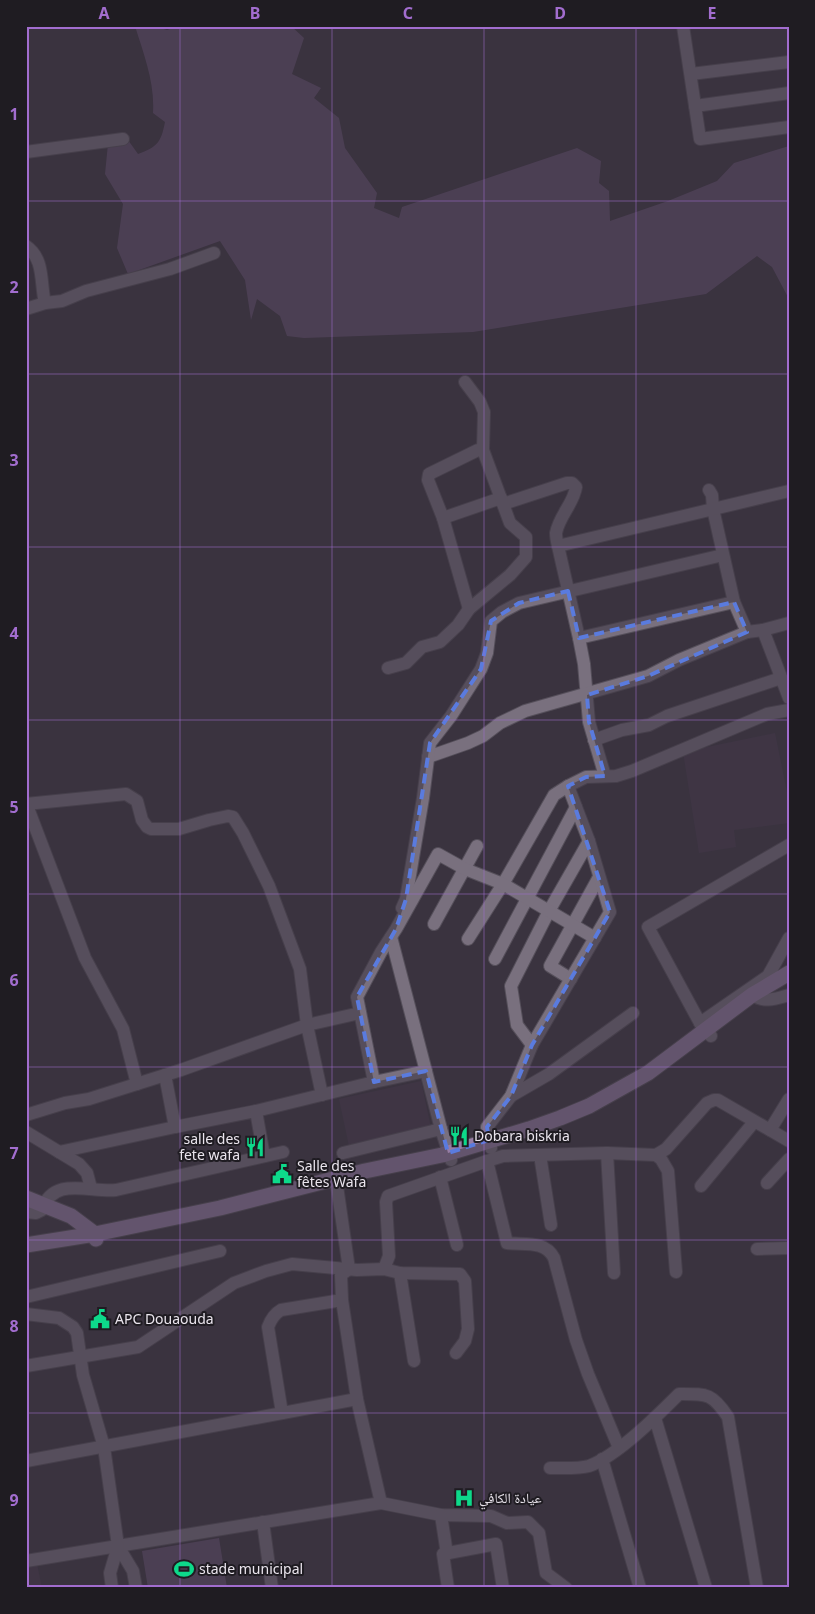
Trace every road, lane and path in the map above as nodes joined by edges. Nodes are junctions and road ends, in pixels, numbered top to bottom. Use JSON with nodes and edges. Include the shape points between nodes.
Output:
{"nodes":[{"id":1,"x":683,"y":26,"type":"edge"},
{"id":2,"x":789,"y":62,"type":"edge"},
{"id":3,"x":691,"y":74,"type":"junction"},
{"id":4,"x":789,"y":93,"type":"edge"},
{"id":5,"x":695,"y":106,"type":"junction"},
{"id":6,"x":789,"y":127,"type":"edge"},
{"id":7,"x":123,"y":139,"type":"dead end"},
{"id":8,"x":26,"y":152,"type":"edge"},
{"id":9,"x":26,"y":246,"type":"edge"},
{"id":10,"x":214,"y":253,"type":"dead end"},
{"id":11,"x":45,"y":303,"type":"junction"},
{"id":12,"x":26,"y":309,"type":"edge"},
{"id":13,"x":465,"y":382,"type":"dead end"},
{"id":14,"x":483,"y":450,"type":"junction"},
{"id":15,"x":709,"y":490,"type":"dead end"},
{"id":16,"x":789,"y":491,"type":"edge"},
{"id":17,"x":502,"y":501,"type":"junction"},
{"id":18,"x":713,"y":509,"type":"junction"},
{"id":19,"x":442,"y":518,"type":"junction"},
{"id":20,"x":558,"y":546,"type":"junction"},
{"id":21,"x":723,"y":555,"type":"junction"},
{"id":22,"x":568,"y":591,"type":"junction"},
{"id":23,"x":734,"y":602,"type":"junction"},
{"id":24,"x":469,"y":609,"type":"junction"},
{"id":25,"x":789,"y":623,"type":"edge"},
{"id":26,"x":763,"y":630,"type":"junction"},
{"id":27,"x":747,"y":632,"type":"junction"},
{"id":28,"x":579,"y":638,"type":"junction"},
{"id":29,"x":388,"y":668,"type":"dead end"},
{"id":30,"x":781,"y":678,"type":"junction"},
{"id":31,"x":587,"y":695,"type":"junction"},
{"id":32,"x":789,"y":698,"type":"edge"},
{"id":33,"x":789,"y":710,"type":"edge"},
{"id":34,"x":594,"y":740,"type":"junction"},
{"id":35,"x":428,"y":757,"type":"junction"},
{"id":36,"x":605,"y":776,"type":"junction"},
{"id":37,"x":568,"y":786,"type":"junction"},
{"id":38,"x":26,"y":804,"type":"edge"},
{"id":39,"x":576,"y":807,"type":"junction"},
{"id":40,"x":589,"y":842,"type":"junction"},
{"id":41,"x":789,"y":844,"type":"edge"},
{"id":42,"x":477,"y":846,"type":"dead end"},
{"id":43,"x":466,"y":868,"type":"junction"},
{"id":44,"x":599,"y":877,"type":"junction"},
{"id":45,"x":503,"y":884,"type":"junction"},
{"id":46,"x":526,"y":898,"type":"junction"},
{"id":47,"x":549,"y":910,"type":"junction"},
{"id":48,"x":434,"y":924,"type":"dead end"},
{"id":49,"x":572,"y":924,"type":"junction"},
{"id":50,"x":394,"y":933,"type":"junction"},
{"id":51,"x":595,"y":938,"type":"junction"},
{"id":52,"x":789,"y":938,"type":"edge"},
{"id":53,"x":468,"y":939,"type":"dead end"},
{"id":54,"x":495,"y":959,"type":"dead end"},
{"id":55,"x":789,"y":973,"type":"edge"},
{"id":56,"x":571,"y":979,"type":"junction"},
{"id":57,"x":789,"y":983,"type":"edge"},
{"id":58,"x":789,"y":995,"type":"edge"},
{"id":59,"x":756,"y":998,"type":"junction"},
{"id":60,"x":633,"y":1012,"type":"dead end"},
{"id":61,"x":360,"y":1013,"type":"junction"},
{"id":62,"x":307,"y":1025,"type":"junction"},
{"id":63,"x":706,"y":1029,"type":"junction"},
{"id":64,"x":532,"y":1045,"type":"junction"},
{"id":65,"x":426,"y":1071,"type":"junction"},
{"id":66,"x":164,"y":1075,"type":"junction"},
{"id":67,"x":374,"y":1082,"type":"junction"},
{"id":68,"x":137,"y":1084,"type":"junction"},
{"id":69,"x":322,"y":1095,"type":"junction"},
{"id":70,"x":511,"y":1096,"type":"junction"},
{"id":71,"x":789,"y":1098,"type":"edge"},
{"id":72,"x":256,"y":1111,"type":"junction"},
{"id":73,"x":26,"y":1115,"type":"edge"},
{"id":74,"x":754,"y":1122,"type":"junction"},
{"id":75,"x":175,"y":1127,"type":"junction"},
{"id":76,"x":441,"y":1129,"type":"junction"},
{"id":77,"x":770,"y":1130,"type":"junction"},
{"id":78,"x":26,"y":1132,"type":"edge"},
{"id":79,"x":789,"y":1141,"type":"edge"},
{"id":80,"x":495,"y":1148,"type":"junction"},
{"id":81,"x":59,"y":1152,"type":"junction"},
{"id":82,"x":283,"y":1152,"type":"dead end"},
{"id":83,"x":343,"y":1153,"type":"dead end"},
{"id":84,"x":608,"y":1153,"type":"junction"},
{"id":85,"x":540,"y":1155,"type":"junction"},
{"id":86,"x":656,"y":1155,"type":"junction"},
{"id":87,"x":264,"y":1156,"type":"junction"},
{"id":88,"x":450,"y":1156,"type":"junction"},
{"id":89,"x":789,"y":1159,"type":"edge"},
{"id":90,"x":440,"y":1177,"type":"junction"},
{"id":91,"x":336,"y":1183,"type":"junction"},
{"id":92,"x":767,"y":1183,"type":"dead end"},
{"id":93,"x":701,"y":1186,"type":"dead end"},
{"id":94,"x":91,"y":1188,"type":"junction"},
{"id":95,"x":26,"y":1198,"type":"edge"},
{"id":96,"x":44,"y":1205,"type":"junction"},
{"id":97,"x":26,"y":1212,"type":"edge"},
{"id":98,"x":552,"y":1225,"type":"dead end"},
{"id":99,"x":95,"y":1237,"type":"junction"},
{"id":100,"x":26,"y":1245,"type":"edge"},
{"id":101,"x":457,"y":1246,"type":"dead end"},
{"id":102,"x":789,"y":1248,"type":"edge"},
{"id":103,"x":758,"y":1249,"type":"dead end"},
{"id":104,"x":220,"y":1250,"type":"dead end"},
{"id":105,"x":26,"y":1255,"type":"edge"},
{"id":106,"x":316,"y":1266,"type":"junction"},
{"id":107,"x":348,"y":1269,"type":"junction"},
{"id":108,"x":384,"y":1269,"type":"junction"},
{"id":109,"x":676,"y":1272,"type":"dead end"},
{"id":110,"x":400,"y":1273,"type":"junction"},
{"id":111,"x":614,"y":1273,"type":"dead end"},
{"id":112,"x":341,"y":1283,"type":"junction"},
{"id":113,"x":26,"y":1297,"type":"edge"},
{"id":114,"x":342,"y":1300,"type":"junction"},
{"id":115,"x":26,"y":1314,"type":"edge"},
{"id":116,"x":456,"y":1353,"type":"dead end"},
{"id":117,"x":81,"y":1357,"type":"junction"},
{"id":118,"x":414,"y":1361,"type":"dead end"},
{"id":119,"x":26,"y":1366,"type":"edge"},
{"id":120,"x":357,"y":1399,"type":"junction"},
{"id":121,"x":282,"y":1413,"type":"junction"},
{"id":122,"x":655,"y":1418,"type":"junction"},
{"id":123,"x":104,"y":1447,"type":"junction"},
{"id":124,"x":619,"y":1448,"type":"junction"},
{"id":125,"x":602,"y":1459,"type":"junction"},
{"id":126,"x":26,"y":1461,"type":"edge"},
{"id":127,"x":550,"y":1468,"type":"dead end"},
{"id":128,"x":381,"y":1503,"type":"junction"},
{"id":129,"x":440,"y":1515,"type":"junction"},
{"id":130,"x":263,"y":1522,"type":"junction"},
{"id":131,"x":118,"y":1546,"type":"junction"},
{"id":132,"x":447,"y":1554,"type":"junction"},
{"id":133,"x":26,"y":1561,"type":"edge"},
{"id":134,"x":112,"y":1588,"type":"edge"},
{"id":135,"x":136,"y":1588,"type":"edge"},
{"id":136,"x":272,"y":1588,"type":"edge"},
{"id":137,"x":448,"y":1588,"type":"edge"},
{"id":138,"x":503,"y":1588,"type":"edge"},
{"id":139,"x":566,"y":1588,"type":"edge"},
{"id":140,"x":640,"y":1588,"type":"edge"},
{"id":141,"x":706,"y":1588,"type":"edge"},
{"id":142,"x":757,"y":1588,"type":"edge"}],
"edges":[{"from":1,"to":3,"type":"street"},
{"from":2,"to":3,"type":"street"},
{"from":3,"to":5,"type":"street"},
{"from":4,"to":5,"type":"street"},
{"from":5,"to":6,"type":"street","via":[[700,139]]},
{"from":7,"to":8,"type":"street"},
{"from":9,"to":11,"type":"street","via":[[40,263]]},
{"from":10,"to":11,"type":"street","via":[[62,301]]},
{"from":11,"to":12,"type":"street"},
{"from":13,"to":14,"type":"street","via":[[484,412]]},
{"from":14,"to":17,"type":"street"},
{"from":14,"to":19,"type":"street","via":[[429,474],[428,480]]},
{"from":15,"to":18,"type":"street"},
{"from":16,"to":18,"type":"street"},
{"from":17,"to":19,"type":"street"},
{"from":17,"to":20,"type":"street","via":[[572,483],[576,487],[575,493],[556,534]]},
{"from":17,"to":24,"type":"street","via":[[510,524],[526,537],[526,557],[510,575]]},
{"from":18,"to":20,"type":"street"},
{"from":18,"to":21,"type":"street"},
{"from":19,"to":24,"type":"street"},
{"from":20,"to":22,"type":"street"},
{"from":21,"to":22,"type":"street"},
{"from":21,"to":23,"type":"street"},
{"from":22,"to":28,"type":"street"},
{"from":22,"to":35,"type":"street","via":[[519,603],[491,620],[487,653],[481,669],[430,743]]},
{"from":23,"to":27,"type":"street"},
{"from":23,"to":28,"type":"street"},
{"from":24,"to":29,"type":"street","via":[[440,642],[422,648],[406,663]]},
{"from":25,"to":26,"type":"street"},
{"from":26,"to":27,"type":"street"},
{"from":26,"to":30,"type":"street"},
{"from":27,"to":31,"type":"street","via":[[648,676]]},
{"from":28,"to":31,"type":"street"},
{"from":30,"to":32,"type":"street"},
{"from":30,"to":34,"type":"street"},
{"from":31,"to":34,"type":"street"},
{"from":31,"to":35,"type":"street","via":[[525,711],[483,736]]},
{"from":33,"to":36,"type":"street","via":[[767,714],[632,772]]},
{"from":34,"to":36,"type":"street"},
{"from":35,"to":50,"type":"street","via":[[406,899]]},
{"from":36,"to":37,"type":"street","via":[[586,777]]},
{"from":37,"to":39,"type":"street"},
{"from":37,"to":45,"type":"street","via":[[554,795]]},
{"from":38,"to":62,"type":"street","via":[[126,794],[138,801],[142,820],[151,829],[179,829],[232,817],[269,886],[300,968]]},
{"from":38,"to":68,"type":"street","via":[[84,958],[123,1029]]},
{"from":39,"to":40,"type":"street"},
{"from":39,"to":46,"type":"street"},
{"from":40,"to":44,"type":"street"},
{"from":40,"to":47,"type":"street"},
{"from":41,"to":63,"type":"street","via":[[648,927]]},
{"from":42,"to":43,"type":"street"},
{"from":43,"to":45,"type":"street"},
{"from":43,"to":48,"type":"street"},
{"from":43,"to":50,"type":"street","via":[[438,854]]},
{"from":44,"to":49,"type":"street"},
{"from":44,"to":51,"type":"street","via":[[610,912]]},
{"from":45,"to":46,"type":"street"},
{"from":45,"to":53,"type":"street"},
{"from":46,"to":47,"type":"street"},
{"from":46,"to":54,"type":"street"},
{"from":47,"to":49,"type":"street"},
{"from":47,"to":64,"type":"street","via":[[511,986],[517,1026]]},
{"from":49,"to":51,"type":"street"},
{"from":49,"to":56,"type":"street","via":[[550,966]]},
{"from":50,"to":61,"type":"street","via":[[357,997]]},
{"from":50,"to":65,"type":"street"},
{"from":51,"to":56,"type":"street"},
{"from":52,"to":63,"type":"street","via":[[768,976]]},
{"from":55,"to":59,"type":"main road"},
{"from":56,"to":64,"type":"street"},
{"from":57,"to":59,"type":"main road"},
{"from":58,"to":59,"type":"street","via":[[772,1000]]},
{"from":59,"to":63,"type":"main road"},
{"from":60,"to":70,"type":"street","via":[[549,1074]]},
{"from":61,"to":62,"type":"street"},
{"from":61,"to":67,"type":"street"},
{"from":62,"to":66,"type":"street"},
{"from":62,"to":69,"type":"street"},
{"from":63,"to":80,"type":"main road","via":[[681,1061],[621,1098],[564,1124]]},
{"from":64,"to":70,"type":"street"},
{"from":65,"to":67,"type":"street"},
{"from":65,"to":76,"type":"street"},
{"from":66,"to":68,"type":"street"},
{"from":66,"to":75,"type":"street"},
{"from":67,"to":69,"type":"street"},
{"from":68,"to":73,"type":"street"},
{"from":69,"to":72,"type":"street"},
{"from":70,"to":80,"type":"street","via":[[487,1126]]},
{"from":71,"to":77,"type":"street"},
{"from":72,"to":75,"type":"street"},
{"from":72,"to":87,"type":"street"},
{"from":74,"to":77,"type":"street"},
{"from":74,"to":86,"type":"street","via":[[718,1100],[710,1101],[666,1149]]},
{"from":74,"to":93,"type":"street"},
{"from":75,"to":81,"type":"street"},
{"from":76,"to":83,"type":"street"},
{"from":76,"to":88,"type":"street"},
{"from":77,"to":79,"type":"street"},
{"from":78,"to":81,"type":"street"},
{"from":80,"to":85,"type":"street"},
{"from":80,"to":88,"type":"main road"},
{"from":80,"to":90,"type":"street"},
{"from":80,"to":124,"type":"street","via":[[507,1243],[536,1244],[551,1252],[576,1340]]},
{"from":81,"to":94,"type":"street","via":[[80,1164],[87,1173]]},
{"from":82,"to":87,"type":"street"},
{"from":84,"to":85,"type":"street"},
{"from":84,"to":86,"type":"street"},
{"from":84,"to":111,"type":"street"},
{"from":85,"to":98,"type":"street"},
{"from":86,"to":109,"type":"street","via":[[668,1171]]},
{"from":87,"to":94,"type":"street","via":[[106,1192]]},
{"from":88,"to":91,"type":"main road","via":[[368,1178]]},
{"from":89,"to":92,"type":"street"},
{"from":90,"to":101,"type":"street"},
{"from":90,"to":108,"type":"street","via":[[388,1196],[389,1256]]},
{"from":91,"to":99,"type":"main road"},
{"from":91,"to":107,"type":"street"},
{"from":94,"to":96,"type":"street","via":[[73,1187],[56,1192]]},
{"from":95,"to":96,"type":"main road"},
{"from":96,"to":97,"type":"street","via":[[36,1213]]},
{"from":96,"to":99,"type":"main road","via":[[71,1216]]},
{"from":99,"to":100,"type":"main road"},
{"from":99,"to":105,"type":"main road"},
{"from":102,"to":103,"type":"street"},
{"from":104,"to":113,"type":"street"},
{"from":106,"to":107,"type":"street"},
{"from":106,"to":112,"type":"street","via":[[336,1275]]},
{"from":106,"to":117,"type":"street","via":[[292,1264],[234,1282],[138,1348]]},
{"from":107,"to":108,"type":"street"},
{"from":107,"to":112,"type":"street","via":[[341,1275]]},
{"from":108,"to":110,"type":"street"},
{"from":110,"to":116,"type":"street","via":[[460,1274],[465,1281],[468,1329],[465,1341]]},
{"from":110,"to":118,"type":"street"},
{"from":112,"to":114,"type":"street"},
{"from":114,"to":120,"type":"street"},
{"from":114,"to":121,"type":"street","via":[[281,1310],[271,1320],[268,1327]]},
{"from":115,"to":117,"type":"street","via":[[59,1318],[73,1326]]},
{"from":117,"to":119,"type":"street"},
{"from":117,"to":123,"type":"street","via":[[83,1375]]},
{"from":120,"to":121,"type":"street"},
{"from":120,"to":128,"type":"street"},
{"from":121,"to":123,"type":"street"},
{"from":122,"to":124,"type":"street"},
{"from":122,"to":141,"type":"street"},
{"from":122,"to":142,"type":"street","via":[[679,1394],[700,1394],[717,1400],[728,1417]]},
{"from":123,"to":126,"type":"street"},
{"from":123,"to":131,"type":"street"},
{"from":124,"to":125,"type":"street"},
{"from":125,"to":127,"type":"street","via":[[588,1466]]},
{"from":125,"to":140,"type":"street"},
{"from":128,"to":129,"type":"street"},
{"from":128,"to":130,"type":"street"},
{"from":129,"to":132,"type":"street"},
{"from":129,"to":139,"type":"street","via":[[491,1516],[506,1523],[528,1522],[539,1533],[546,1573]]},
{"from":130,"to":131,"type":"street"},
{"from":130,"to":136,"type":"street"},
{"from":131,"to":133,"type":"street"},
{"from":131,"to":134,"type":"street","via":[[110,1573]]},
{"from":131,"to":135,"type":"street","via":[[133,1571]]},
{"from":132,"to":137,"type":"street","via":[[442,1554]]},
{"from":132,"to":138,"type":"street","via":[[496,1544]]}]}
